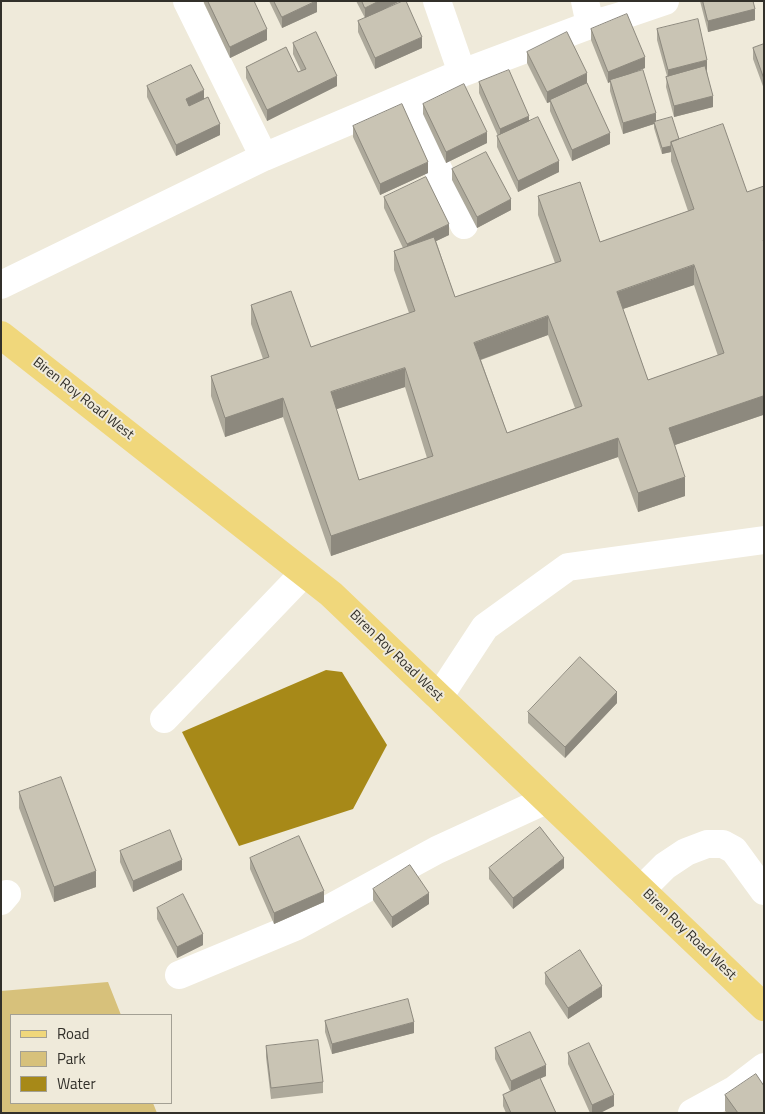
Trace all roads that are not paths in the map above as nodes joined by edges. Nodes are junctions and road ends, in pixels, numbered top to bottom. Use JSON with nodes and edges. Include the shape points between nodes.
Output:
{"nodes":[{"id":1,"x":187,"y":1,"type":"edge"},
{"id":2,"x":436,"y":1,"type":"edge"},
{"id":3,"x":665,"y":1,"type":"edge"},
{"id":4,"x":588,"y":13,"type":"edge"},
{"id":5,"x":462,"y":73,"type":"junction"},
{"id":6,"x":405,"y":98,"type":"junction"},
{"id":7,"x":264,"y":157,"type":"junction"},
{"id":8,"x":464,"y":225,"type":"dead end"},
{"id":9,"x":1,"y":285,"type":"edge"},
{"id":10,"x":1,"y":335,"type":"edge"},
{"id":11,"x":764,"y":540,"type":"edge"},
{"id":12,"x":304,"y":573,"type":"junction"},
{"id":13,"x":439,"y":697,"type":"junction"},
{"id":14,"x":164,"y":719,"type":"dead end"},
{"id":15,"x":546,"y":800,"type":"junction"},
{"id":16,"x":641,"y":890,"type":"junction"},
{"id":17,"x":764,"y":891,"type":"edge"},
{"id":18,"x":179,"y":975,"type":"dead end"},
{"id":19,"x":764,"y":1007,"type":"edge"},
{"id":20,"x":764,"y":1067,"type":"edge"},
{"id":21,"x":692,"y":1113,"type":"edge"}],
"edges":[{"from":1,"to":7,"type":"street"},
{"from":2,"to":5,"type":"street"},
{"from":3,"to":4,"type":"street","via":[[618,17]]},
{"from":4,"to":5,"type":"street"},
{"from":5,"to":6,"type":"street"},
{"from":6,"to":7,"type":"street"},
{"from":6,"to":8,"type":"street"},
{"from":7,"to":9,"type":"street"},
{"from":10,"to":12,"type":"main road","name":"Biren Roy Road West"},
{"from":11,"to":13,"type":"street","via":[[568,567],[485,627]]},
{"from":12,"to":13,"type":"main road","name":"Biren Roy Road West"},
{"from":12,"to":14,"type":"street"},
{"from":13,"to":15,"type":"main road","name":"Biren Roy Road West"},
{"from":15,"to":16,"type":"main road","name":"Biren Roy Road West"},
{"from":15,"to":18,"type":"street","via":[[437,850],[297,926]]},
{"from":16,"to":17,"type":"street","via":[[686,852],[707,844],[723,844],[734,850]]},
{"from":16,"to":19,"type":"main road","name":"Biren Roy Road West"},
{"from":20,"to":21,"type":"street","via":[[734,1090]]}]}
